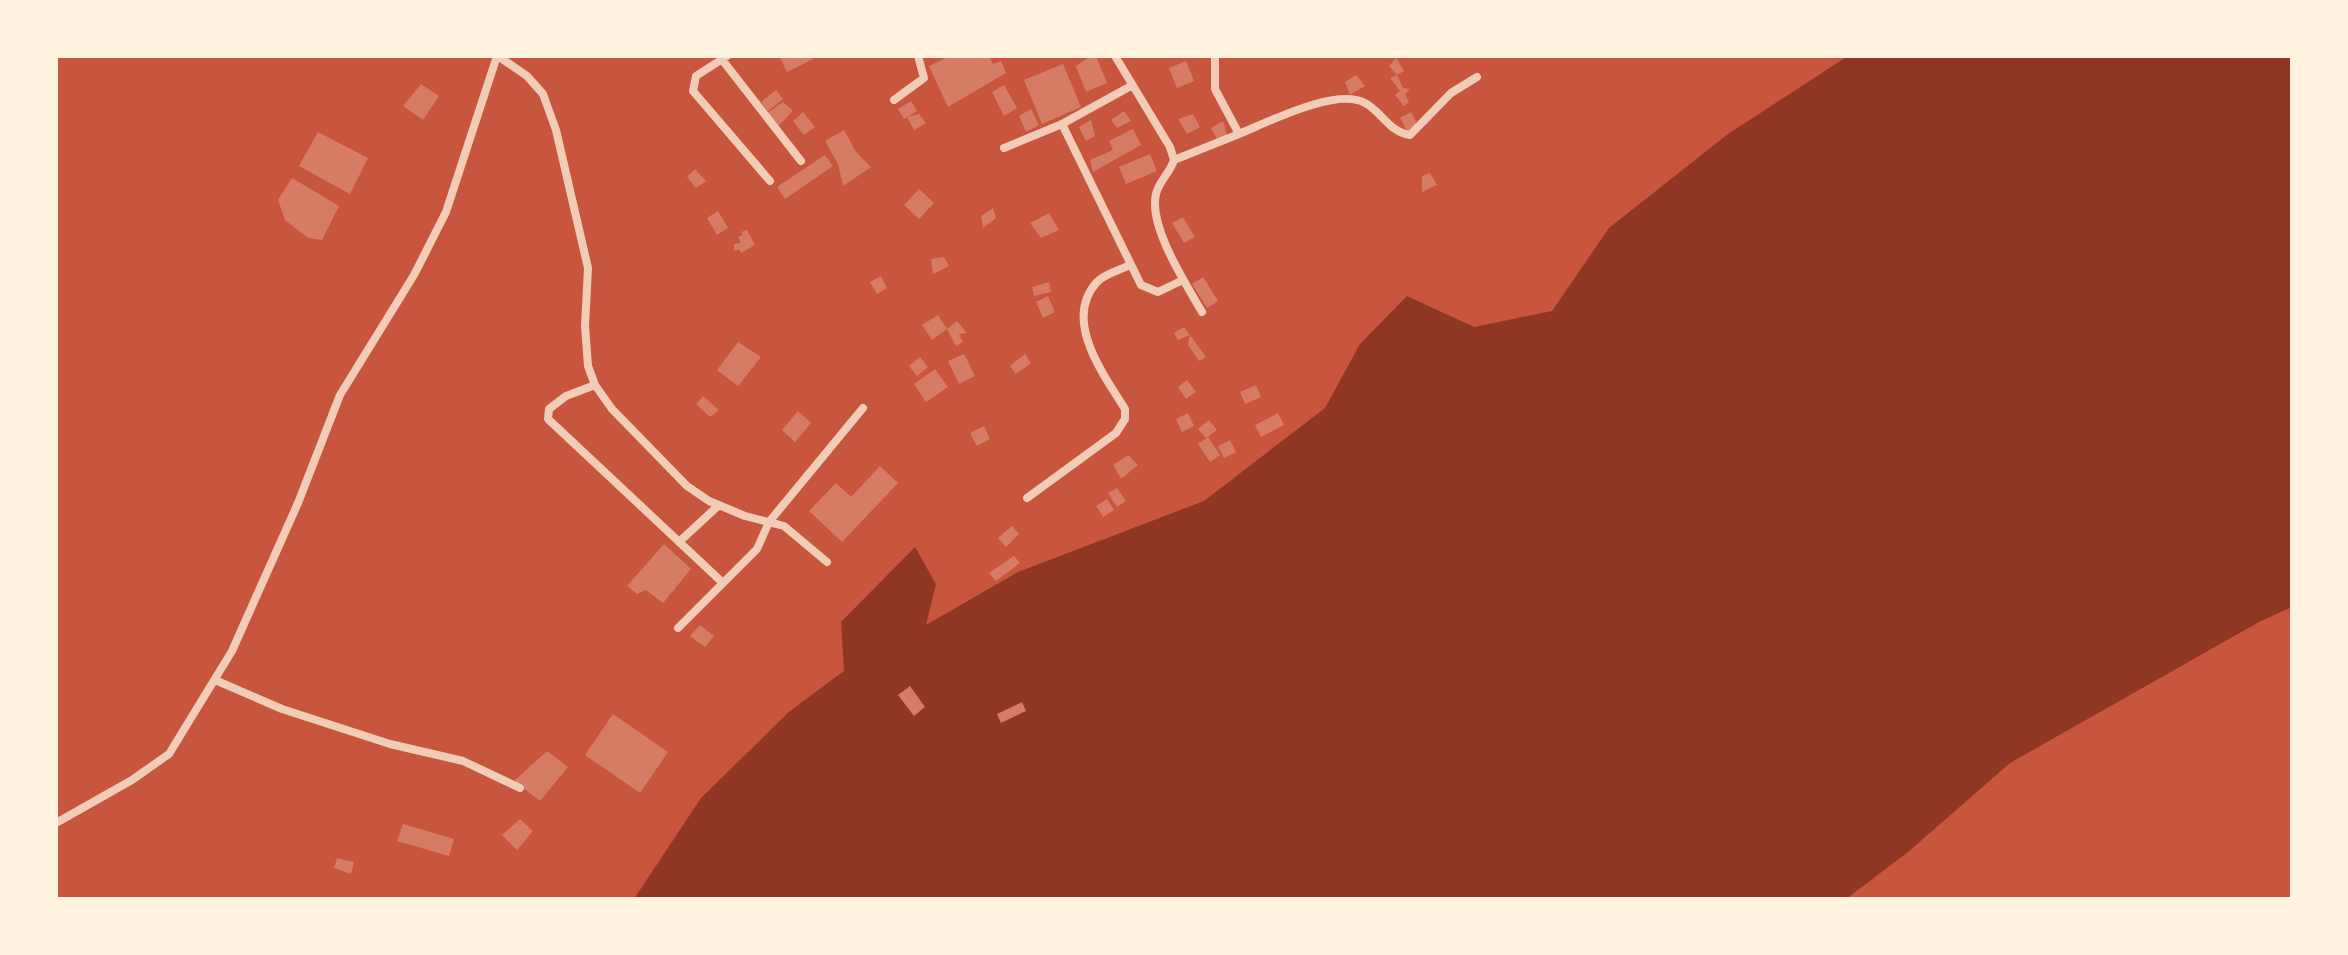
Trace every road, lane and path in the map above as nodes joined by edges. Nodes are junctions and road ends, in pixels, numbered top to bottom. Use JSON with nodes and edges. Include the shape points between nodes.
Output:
{"nodes":[{"id":1,"x":498,"y":56,"type":"edge"},
{"id":2,"x":918,"y":56,"type":"edge"},
{"id":3,"x":1115,"y":56,"type":"edge"},
{"id":4,"x":1215,"y":56,"type":"edge"},
{"id":5,"x":723,"y":57,"type":"edge"},
{"id":6,"x":1477,"y":77,"type":"dead end"},
{"id":7,"x":1131,"y":86,"type":"junction"},
{"id":8,"x":894,"y":100,"type":"dead end"},
{"id":9,"x":1062,"y":124,"type":"junction"},
{"id":10,"x":1239,"y":134,"type":"junction"},
{"id":11,"x":1004,"y":148,"type":"dead end"},
{"id":12,"x":1174,"y":160,"type":"junction"},
{"id":13,"x":801,"y":161,"type":"dead end"},
{"id":14,"x":770,"y":181,"type":"dead end"},
{"id":15,"x":1130,"y":265,"type":"junction"},
{"id":16,"x":1183,"y":280,"type":"junction"},
{"id":17,"x":1202,"y":312,"type":"dead end"},
{"id":18,"x":595,"y":385,"type":"junction"},
{"id":19,"x":863,"y":408,"type":"dead end"},
{"id":20,"x":1027,"y":498,"type":"dead end"},
{"id":21,"x":719,"y":505,"type":"junction"},
{"id":22,"x":769,"y":522,"type":"junction"},
{"id":23,"x":679,"y":542,"type":"junction"},
{"id":24,"x":827,"y":562,"type":"dead end"},
{"id":25,"x":723,"y":583,"type":"junction"},
{"id":26,"x":678,"y":628,"type":"dead end"},
{"id":27,"x":215,"y":680,"type":"junction"},
{"id":28,"x":520,"y":788,"type":"dead end"},
{"id":29,"x":56,"y":823,"type":"edge"}],
"edges":[{"from":1,"to":18,"type":"street","via":[[543,94],[556,130],[588,268],[585,326]]},
{"from":1,"to":27,"type":"street","via":[[446,212],[340,395],[298,503]]},
{"from":2,"to":8,"type":"street","via":[[924,78]]},
{"from":3,"to":7,"type":"street"},
{"from":4,"to":10,"type":"street","via":[[1215,89]]},
{"from":5,"to":13,"type":"street"},
{"from":5,"to":14,"type":"street","via":[[696,76],[693,91]]},
{"from":6,"to":10,"type":"street","via":[[1451,93],[1410,135],[1389,126],[1367,104],[1343,97]]},
{"from":7,"to":9,"type":"street"},
{"from":7,"to":12,"type":"street"},
{"from":9,"to":11,"type":"street"},
{"from":9,"to":15,"type":"street"},
{"from":10,"to":12,"type":"street"},
{"from":12,"to":16,"type":"street","via":[[1154,202]]},
{"from":15,"to":16,"type":"street","via":[[1150,291],[1164,291]]},
{"from":15,"to":20,"type":"street","via":[[1099,279],[1082,320],[1125,419],[1116,433]]},
{"from":16,"to":17,"type":"street"},
{"from":18,"to":21,"type":"street","via":[[687,486]]},
{"from":18,"to":23,"type":"street","via":[[566,396],[549,409],[548,419]]},
{"from":19,"to":22,"type":"street"},
{"from":21,"to":22,"type":"street"},
{"from":21,"to":23,"type":"street"},
{"from":22,"to":24,"type":"street","via":[[784,526]]},
{"from":22,"to":25,"type":"street","via":[[757,549]]},
{"from":23,"to":25,"type":"street"},
{"from":25,"to":26,"type":"street"},
{"from":27,"to":28,"type":"street","via":[[390,744],[463,761]]},
{"from":27,"to":29,"type":"street","via":[[169,754]]}]}
